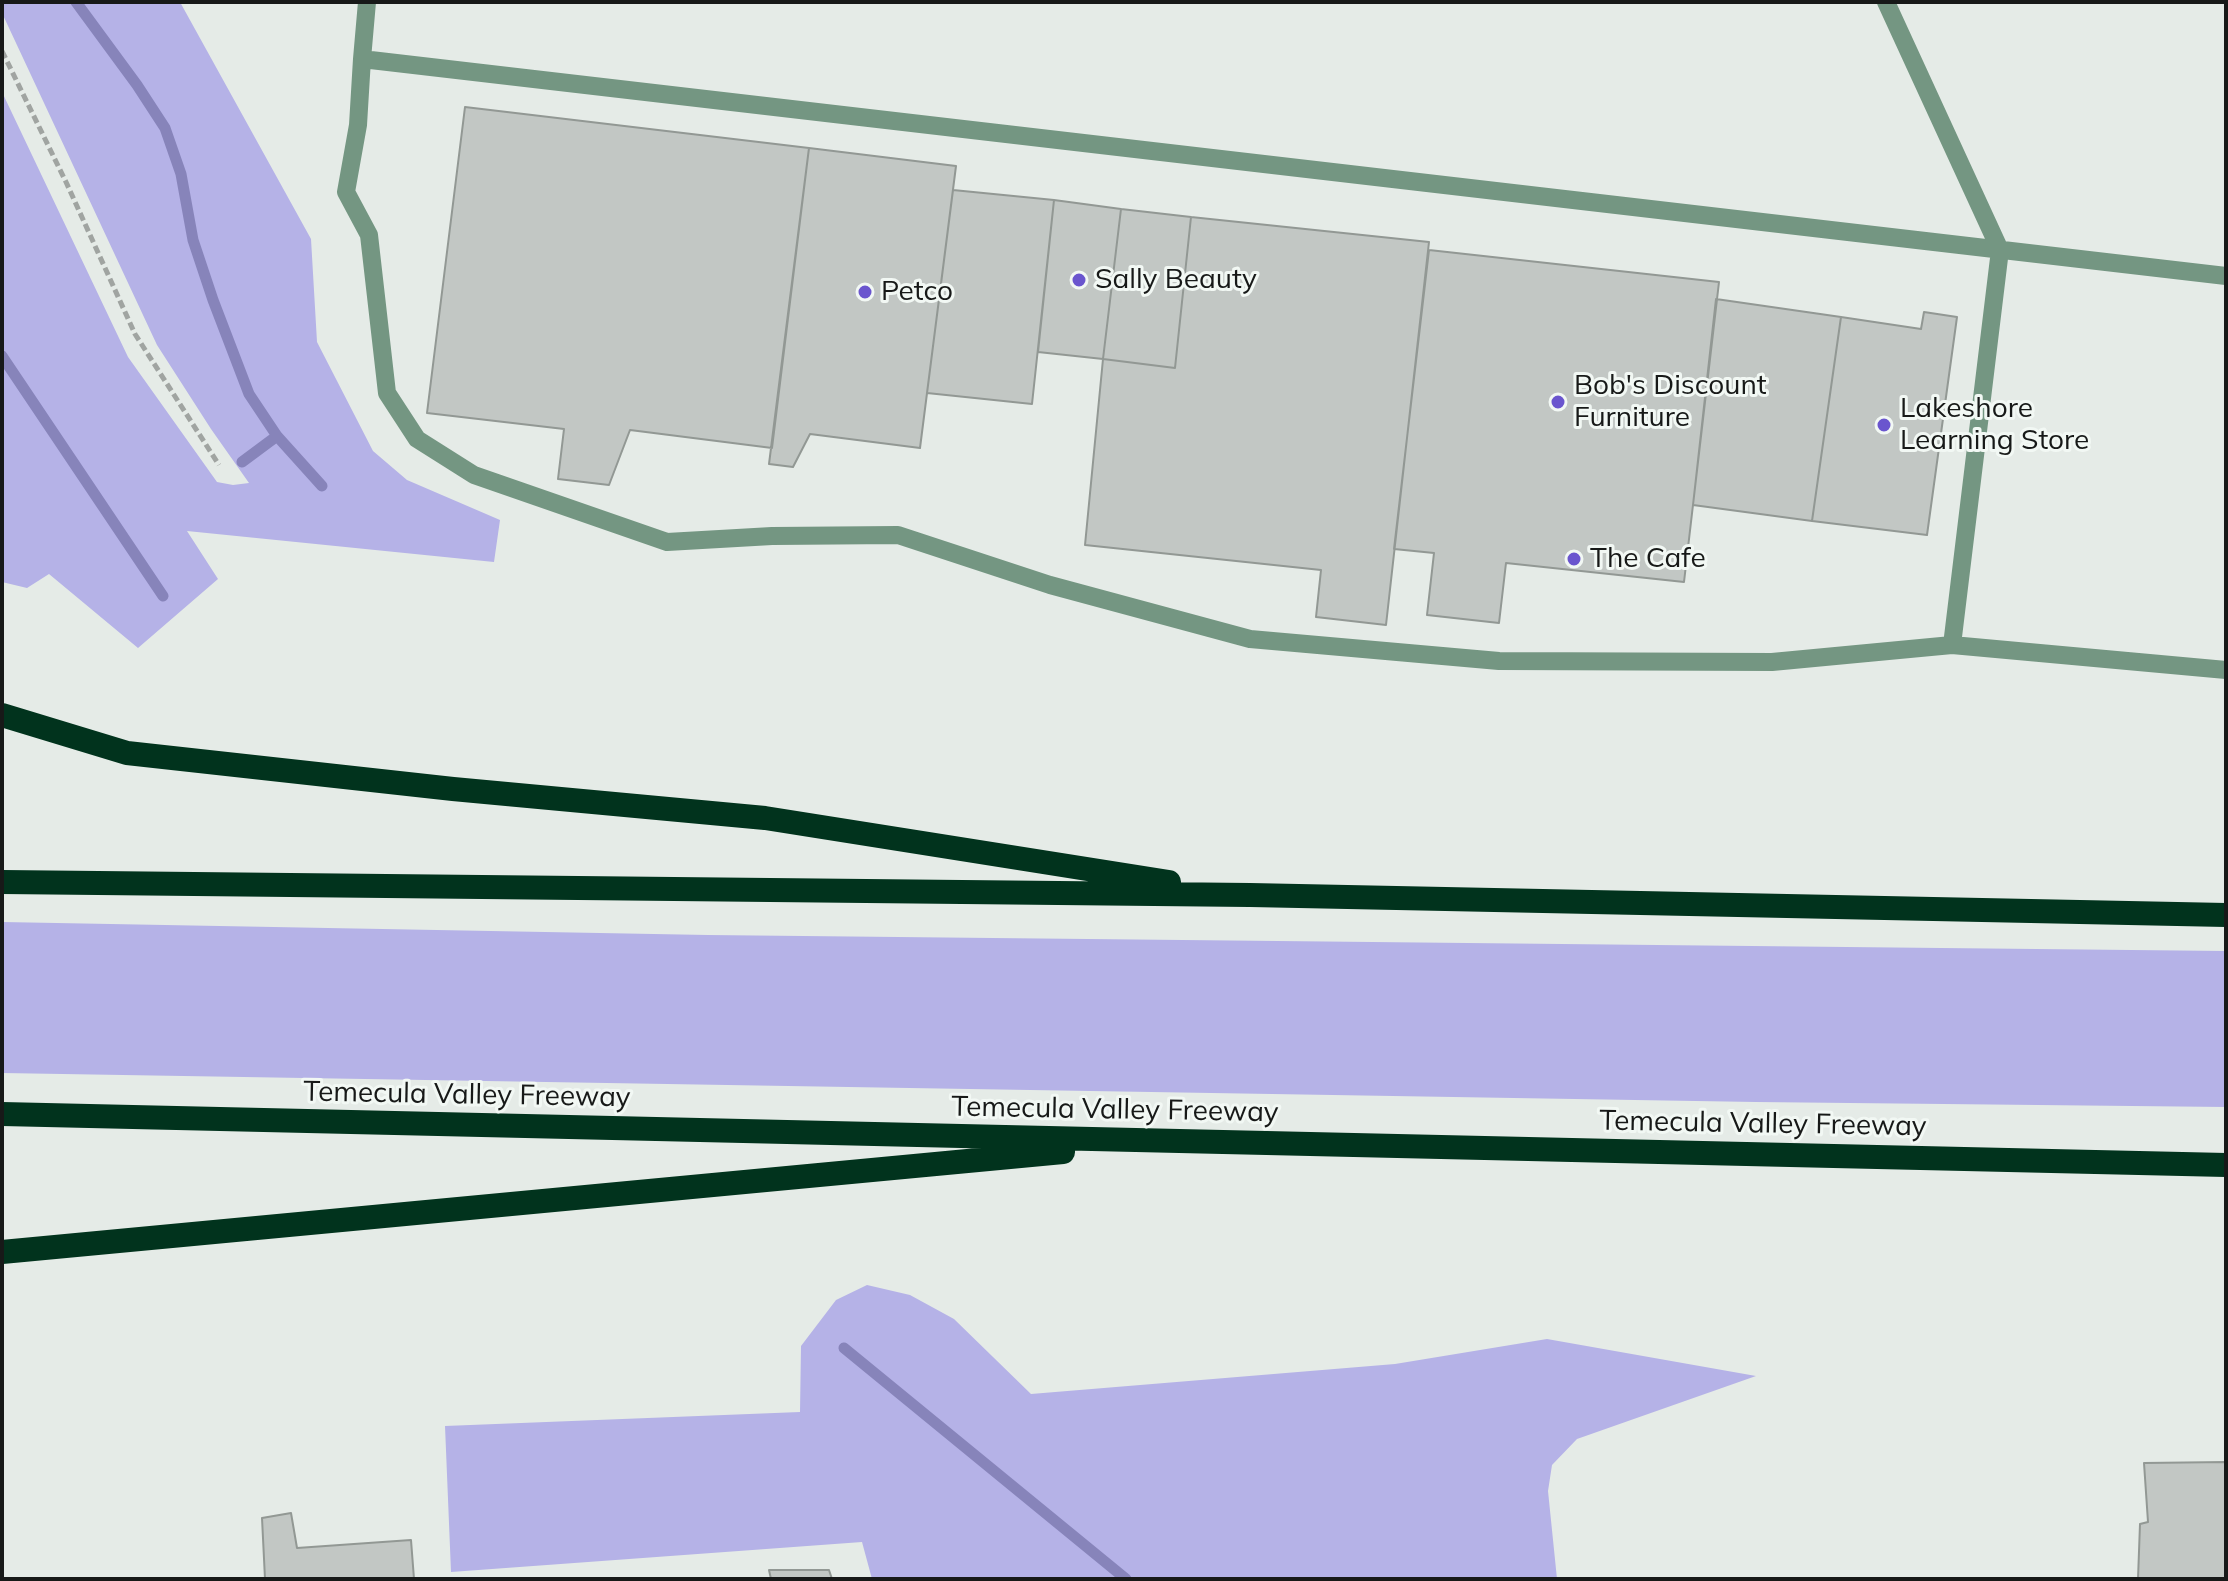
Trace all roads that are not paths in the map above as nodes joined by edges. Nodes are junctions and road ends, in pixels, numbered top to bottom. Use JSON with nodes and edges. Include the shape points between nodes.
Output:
{"nodes":[{"id":1,"x":367,"y":2,"type":"edge"},
{"id":2,"x":1886,"y":2,"type":"edge"},
{"id":3,"x":362,"y":59,"type":"junction"},
{"id":4,"x":2000,"y":250,"type":"junction"},
{"id":5,"x":2226,"y":276,"type":"edge"},
{"id":6,"x":1952,"y":645,"type":"junction"},
{"id":7,"x":2226,"y":670,"type":"edge"},
{"id":8,"x":2,"y":715,"type":"edge"},
{"id":9,"x":2,"y":882,"type":"edge"},
{"id":10,"x":1250,"y":895,"type":"junction"},
{"id":11,"x":2226,"y":915,"type":"edge"},
{"id":12,"x":2,"y":1114,"type":"edge"},
{"id":13,"x":1174,"y":1141,"type":"junction"},
{"id":14,"x":2226,"y":1165,"type":"edge"},
{"id":15,"x":2,"y":1252,"type":"edge"}],
"edges":[{"from":1,"to":3,"type":"lane"},
{"from":2,"to":4,"type":"lane"},
{"from":3,"to":4,"type":"lane"},
{"from":3,"to":6,"type":"lane","via":[[346,192],[369,235],[387,393],[417,439],[474,475],[667,542],[898,535],[1050,585],[1250,639],[1499,661],[1772,662]]},
{"from":4,"to":5,"type":"lane"},
{"from":4,"to":6,"type":"lane"},
{"from":6,"to":7,"type":"lane"},
{"from":8,"to":10,"type":"highway","via":[[127,753],[765,818]]},
{"from":9,"to":10,"type":"highway"},
{"from":10,"to":11,"type":"highway"},
{"from":12,"to":13,"type":"highway","name":"Temecula Valley Freeway"},
{"from":13,"to":14,"type":"highway","name":"Temecula Valley Freeway"},
{"from":13,"to":15,"type":"highway"}]}
